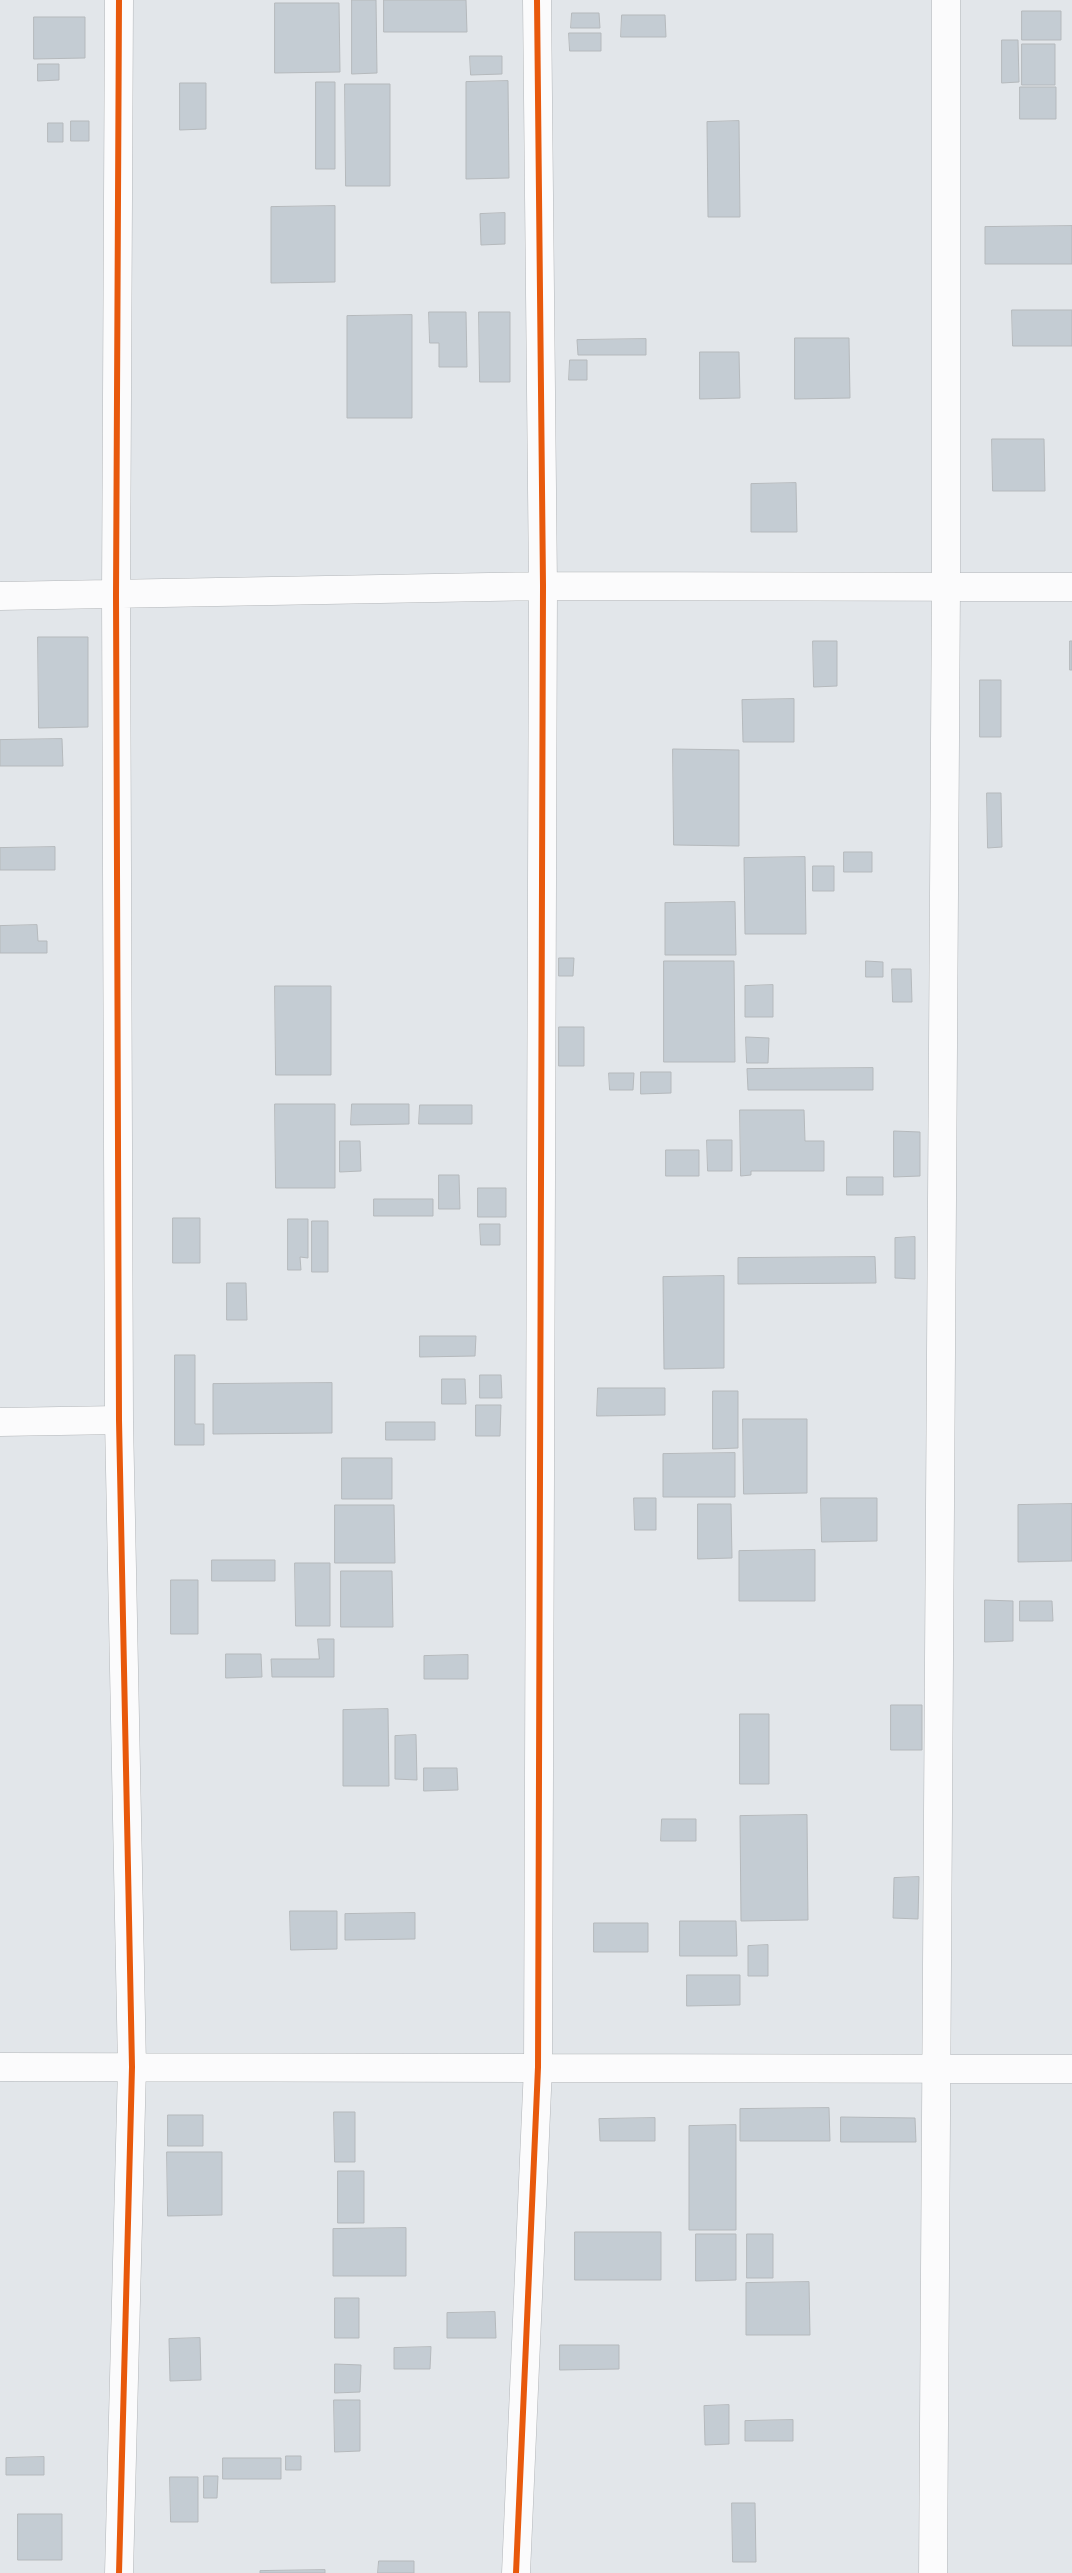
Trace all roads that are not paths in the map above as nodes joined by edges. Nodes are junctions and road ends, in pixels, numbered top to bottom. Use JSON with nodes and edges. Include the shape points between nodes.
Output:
{"nodes":[{"id":1,"x":118,"y":0,"type":"edge"},
{"id":2,"x":537,"y":0,"type":"edge"},
{"id":3,"x":946,"y":0,"type":"edge"},
{"id":4,"x":543,"y":586,"type":"junction"},
{"id":5,"x":946,"y":587,"type":"junction"},
{"id":6,"x":1072,"y":587,"type":"edge"},
{"id":7,"x":116,"y":595,"type":"junction"},
{"id":8,"x":0,"y":596,"type":"edge"},
{"id":9,"x":119,"y":1420,"type":"junction"},
{"id":10,"x":0,"y":1422,"type":"edge"},
{"id":11,"x":0,"y":2067,"type":"edge"},
{"id":12,"x":132,"y":2067,"type":"junction"},
{"id":13,"x":538,"y":2067,"type":"junction"},
{"id":14,"x":938,"y":2068,"type":"junction"},
{"id":15,"x":1072,"y":2069,"type":"edge"},
{"id":16,"x":118,"y":2573,"type":"edge"},
{"id":17,"x":516,"y":2573,"type":"edge"},
{"id":18,"x":934,"y":2573,"type":"edge"}],
"edges":[{"from":1,"to":7,"type":"street"},
{"from":2,"to":4,"type":"street"},
{"from":3,"to":5,"type":"street"},
{"from":4,"to":5,"type":"street"},
{"from":4,"to":7,"type":"street"},
{"from":4,"to":13,"type":"street"},
{"from":5,"to":6,"type":"street"},
{"from":5,"to":14,"type":"street"},
{"from":7,"to":8,"type":"street"},
{"from":7,"to":9,"type":"street"},
{"from":9,"to":10,"type":"street"},
{"from":9,"to":12,"type":"street"},
{"from":11,"to":12,"type":"street"},
{"from":12,"to":13,"type":"street"},
{"from":12,"to":16,"type":"street"},
{"from":13,"to":14,"type":"street"},
{"from":13,"to":17,"type":"street"},
{"from":14,"to":15,"type":"street"},
{"from":14,"to":18,"type":"street"}]}
